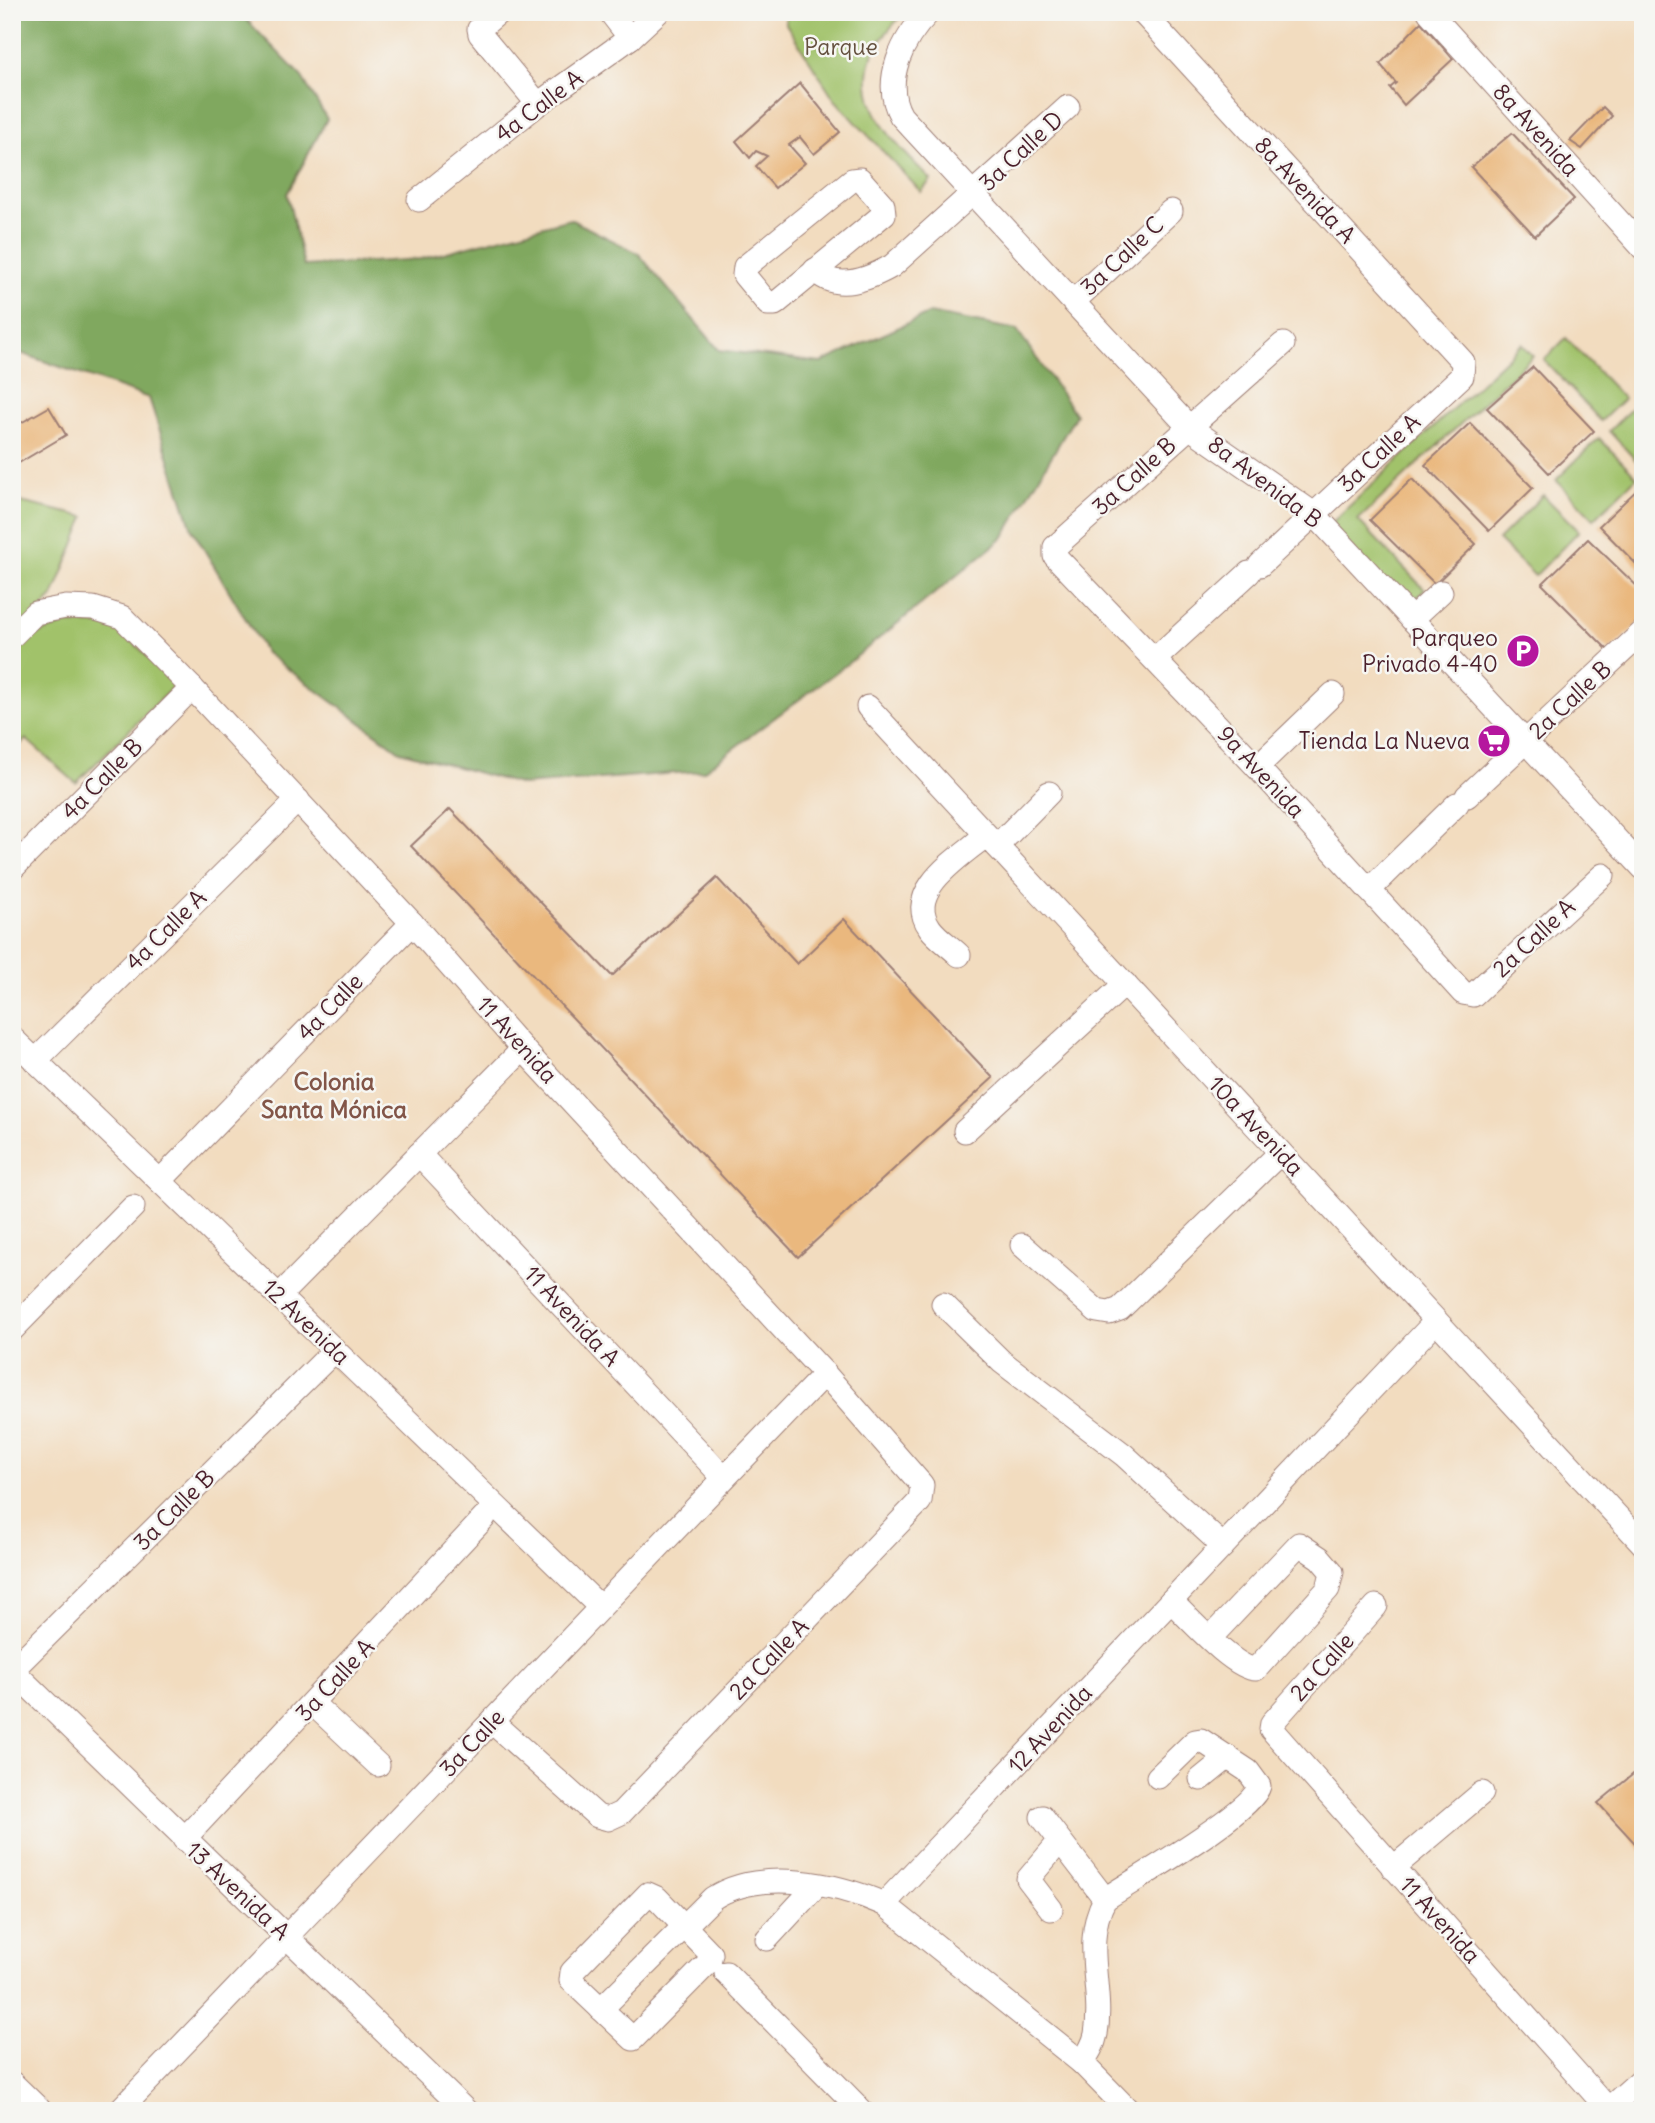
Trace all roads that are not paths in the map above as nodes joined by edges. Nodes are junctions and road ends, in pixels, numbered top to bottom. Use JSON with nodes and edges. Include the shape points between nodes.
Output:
{"nodes":[{"id":1,"x":499,"y":12,"type":"edge"},
{"id":2,"x":610,"y":12,"type":"edge"},
{"id":3,"x":658,"y":12,"type":"edge"},
{"id":4,"x":929,"y":12,"type":"edge"},
{"id":5,"x":1142,"y":12,"type":"edge"},
{"id":6,"x":1429,"y":12,"type":"edge"},
{"id":7,"x":631,"y":38,"type":"junction"},
{"id":8,"x":538,"y":104,"type":"junction"},
{"id":9,"x":1068,"y":107,"type":"dead end"},
{"id":10,"x":973,"y":195,"type":"junction"},
{"id":11,"x":419,"y":200,"type":"dead end"},
{"id":12,"x":1171,"y":211,"type":"dead end"},
{"id":13,"x":1643,"y":248,"type":"edge"},
{"id":14,"x":815,"y":270,"type":"junction"},
{"id":15,"x":1074,"y":301,"type":"junction"},
{"id":16,"x":1283,"y":344,"type":"dead end"},
{"id":17,"x":1465,"y":369,"type":"joint"},
{"id":18,"x":1189,"y":426,"type":"junction"},
{"id":19,"x":1314,"y":514,"type":"junction"},
{"id":20,"x":1055,"y":556,"type":"joint"},
{"id":21,"x":1441,"y":592,"type":"dead end"},
{"id":22,"x":1412,"y":619,"type":"junction"},
{"id":23,"x":1643,"y":632,"type":"edge"},
{"id":24,"x":12,"y":636,"type":"edge"},
{"id":25,"x":1155,"y":659,"type":"junction"},
{"id":26,"x":192,"y":688,"type":"junction"},
{"id":27,"x":1333,"y":694,"type":"dead end"},
{"id":28,"x":868,"y":707,"type":"dead end"},
{"id":29,"x":1526,"y":742,"type":"junction"},
{"id":30,"x":1257,"y":767,"type":"junction"},
{"id":31,"x":1049,"y":793,"type":"dead end"},
{"id":32,"x":298,"y":800,"type":"junction"},
{"id":33,"x":992,"y":841,"type":"junction"},
{"id":34,"x":1643,"y":868,"type":"edge"},
{"id":35,"x":12,"y":869,"type":"edge"},
{"id":36,"x":1603,"y":874,"type":"dead end"},
{"id":37,"x":1369,"y":890,"type":"junction"},
{"id":38,"x":412,"y":923,"type":"junction"},
{"id":39,"x":959,"y":954,"type":"dead end"},
{"id":40,"x":1125,"y":984,"type":"junction"},
{"id":41,"x":1463,"y":993,"type":"joint"},
{"id":42,"x":12,"y":1038,"type":"edge"},
{"id":43,"x":523,"y":1049,"type":"junction"},
{"id":44,"x":35,"y":1060,"type":"junction"},
{"id":45,"x":965,"y":1131,"type":"dead end"},
{"id":46,"x":1280,"y":1153,"type":"junction"},
{"id":47,"x":419,"y":1154,"type":"junction"},
{"id":48,"x":160,"y":1181,"type":"junction"},
{"id":49,"x":133,"y":1207,"type":"dead end"},
{"id":50,"x":1022,"y":1245,"type":"dead end"},
{"id":51,"x":279,"y":1296,"type":"junction"},
{"id":52,"x":943,"y":1304,"type":"dead end"},
{"id":53,"x":1436,"y":1321,"type":"junction"},
{"id":54,"x":12,"y":1330,"type":"edge"},
{"id":55,"x":335,"y":1350,"type":"junction"},
{"id":56,"x":825,"y":1374,"type":"junction"},
{"id":57,"x":724,"y":1478,"type":"junction"},
{"id":58,"x":923,"y":1491,"type":"joint"},
{"id":59,"x":484,"y":1518,"type":"dead end"},
{"id":60,"x":1643,"y":1544,"type":"edge"},
{"id":61,"x":1223,"y":1546,"type":"junction"},
{"id":62,"x":1171,"y":1601,"type":"junction"},
{"id":63,"x":599,"y":1605,"type":"junction"},
{"id":64,"x":1376,"y":1606,"type":"dead end"},
{"id":65,"x":1210,"y":1638,"type":"junction"},
{"id":66,"x":12,"y":1670,"type":"edge"},
{"id":67,"x":313,"y":1704,"type":"junction"},
{"id":68,"x":492,"y":1723,"type":"junction"},
{"id":69,"x":1271,"y":1729,"type":"joint"},
{"id":70,"x":1228,"y":1756,"type":"junction"},
{"id":71,"x":379,"y":1765,"type":"dead end"},
{"id":72,"x":1158,"y":1777,"type":"dead end"},
{"id":73,"x":1201,"y":1779,"type":"dead end"},
{"id":74,"x":1482,"y":1793,"type":"dead end"},
{"id":75,"x":1042,"y":1817,"type":"dead end"},
{"id":76,"x":184,"y":1839,"type":"junction"},
{"id":77,"x":1060,"y":1841,"type":"junction"},
{"id":78,"x":1393,"y":1868,"type":"junction"},
{"id":79,"x":816,"y":1886,"type":"junction"},
{"id":80,"x":1105,"y":1899,"type":"junction"},
{"id":81,"x":884,"y":1904,"type":"junction"},
{"id":82,"x":1051,"y":1909,"type":"dead end"},
{"id":83,"x":684,"y":1926,"type":"junction"},
{"id":84,"x":288,"y":1937,"type":"junction"},
{"id":85,"x":767,"y":1939,"type":"dead end"},
{"id":86,"x":726,"y":1973,"type":"dead end"},
{"id":87,"x":601,"y":2009,"type":"junction"},
{"id":88,"x":1082,"y":2063,"type":"junction"},
{"id":89,"x":1643,"y":2078,"type":"edge"},
{"id":90,"x":13,"y":2084,"type":"edge"},
{"id":91,"x":1609,"y":2110,"type":"edge"},
{"id":92,"x":41,"y":2111,"type":"edge"},
{"id":93,"x":119,"y":2111,"type":"edge"},
{"id":94,"x":466,"y":2111,"type":"edge"},
{"id":95,"x":862,"y":2111,"type":"edge"},
{"id":96,"x":1129,"y":2111,"type":"edge"}],
"edges":[{"from":1,"to":8,"type":"street","via":[[479,29],[480,34]]},
{"from":2,"to":7,"type":"street"},
{"from":3,"to":7,"type":"street","name":"4a Calle A"},
{"from":4,"to":10,"type":"street","name":"8a Avenida B","via":[[902,51],[893,94],[901,116]]},
{"from":5,"to":17,"type":"street","name":"8a Avenida A"},
{"from":6,"to":13,"type":"street","name":"8a Avenida"},
{"from":7,"to":8,"type":"street","name":"4a Calle A"},
{"from":8,"to":11,"type":"street","name":"4a Calle A"},
{"from":9,"to":10,"type":"street","name":"3a Calle D"},
{"from":10,"to":14,"type":"street","name":"3a Calle D","via":[[878,274],[839,283],[825,280]]},
{"from":10,"to":15,"type":"street","name":"8a Avenida B"},
{"from":12,"to":15,"type":"street","name":"3a Calle C"},
{"from":14,"to":14,"type":"street","via":[[884,214],[884,206],[862,179],[852,180],[743,272],[771,305]]},
{"from":15,"to":18,"type":"street","name":"8a Avenida B"},
{"from":16,"to":18,"type":"street","name":"3a Calle B"},
{"from":17,"to":19,"type":"street","name":"3a Calle A"},
{"from":18,"to":19,"type":"street","name":"8a Avenida B"},
{"from":18,"to":20,"type":"street","name":"3a Calle B","via":[[1055,547]]},
{"from":19,"to":22,"type":"street","name":"8a Avenida B"},
{"from":19,"to":25,"type":"street","name":"3a Calle A"},
{"from":20,"to":25,"type":"street","name":"9a Avenida"},
{"from":21,"to":22,"type":"street"},
{"from":22,"to":29,"type":"street","name":"8a Avenida B"},
{"from":23,"to":29,"type":"street","name":"2a Calle B"},
{"from":24,"to":26,"type":"street","name":"11 Avenida","via":[[34,613],[93,608],[122,617]]},
{"from":25,"to":30,"type":"street","name":"9a Avenida"},
{"from":26,"to":32,"type":"street","name":"11 Avenida"},
{"from":26,"to":35,"type":"street","name":"4a Calle B"},
{"from":27,"to":30,"type":"street"},
{"from":28,"to":33,"type":"street","name":"10a Avenida"},
{"from":29,"to":34,"type":"street","name":"8a Avenida B"},
{"from":29,"to":37,"type":"street","name":"2a Calle B"},
{"from":30,"to":37,"type":"street","name":"9a Avenida"},
{"from":31,"to":33,"type":"street"},
{"from":32,"to":38,"type":"street","name":"11 Avenida"},
{"from":32,"to":44,"type":"street","name":"4a Calle A"},
{"from":33,"to":39,"type":"street","via":[[949,867],[923,897],[922,912],[930,929]]},
{"from":33,"to":40,"type":"street","name":"10a Avenida"},
{"from":36,"to":41,"type":"street","name":"2a Calle A","via":[[1473,995]]},
{"from":37,"to":41,"type":"street","name":"9a Avenida"},
{"from":38,"to":43,"type":"street","name":"11 Avenida"},
{"from":38,"to":48,"type":"street","name":"4a Calle"},
{"from":40,"to":45,"type":"street"},
{"from":40,"to":46,"type":"street","name":"10a Avenida"},
{"from":42,"to":44,"type":"street","name":"12 Avenida"},
{"from":43,"to":47,"type":"street"},
{"from":43,"to":56,"type":"street","name":"11 Avenida"},
{"from":44,"to":48,"type":"street","name":"12 Avenida"},
{"from":46,"to":50,"type":"street","via":[[1120,1309],[1097,1311]]},
{"from":46,"to":53,"type":"street","name":"10a Avenida"},
{"from":47,"to":51,"type":"street"},
{"from":47,"to":57,"type":"street","name":"11 Avenida A"},
{"from":48,"to":51,"type":"street","name":"12 Avenida"},
{"from":49,"to":54,"type":"street"},
{"from":51,"to":55,"type":"street","name":"12 Avenida"},
{"from":52,"to":61,"type":"street","via":[[1002,1362],[1124,1455]]},
{"from":53,"to":60,"type":"street","name":"10a Avenida"},
{"from":53,"to":61,"type":"street","name":"12 Avenida"},
{"from":55,"to":63,"type":"street","name":"12 Avenida"},
{"from":55,"to":66,"type":"street","name":"3a Calle B"},
{"from":56,"to":57,"type":"street","name":"3a Calle"},
{"from":56,"to":58,"type":"street","name":"11 Avenida","via":[[920,1480]]},
{"from":57,"to":63,"type":"street","name":"3a Calle"},
{"from":58,"to":68,"type":"street","name":"2a Calle A","via":[[920,1501],[621,1813],[608,1819],[597,1816]]},
{"from":59,"to":67,"type":"street","name":"3a Calle A"},
{"from":61,"to":62,"type":"street","name":"12 Avenida"},
{"from":62,"to":65,"type":"street"},
{"from":62,"to":81,"type":"street","name":"12 Avenida"},
{"from":63,"to":68,"type":"street","name":"3a Calle"},
{"from":64,"to":69,"type":"street","name":"2a Calle"},
{"from":65,"to":65,"type":"street","via":[[1246,1669],[1256,1669],[1328,1589],[1332,1572],[1299,1544]]},
{"from":66,"to":76,"type":"street","name":"13 Avenida A"},
{"from":67,"to":71,"type":"street"},
{"from":67,"to":76,"type":"street","name":"3a Calle A"},
{"from":68,"to":84,"type":"street","name":"3a Calle"},
{"from":69,"to":78,"type":"street","name":"11 Avenida"},
{"from":70,"to":72,"type":"street","via":[[1209,1743],[1195,1741]]},
{"from":70,"to":73,"type":"street"},
{"from":70,"to":80,"type":"street","via":[[1259,1786],[1253,1799]]},
{"from":74,"to":78,"type":"street"},
{"from":75,"to":77,"type":"street"},
{"from":76,"to":84,"type":"street","name":"13 Avenida A"},
{"from":77,"to":80,"type":"street"},
{"from":77,"to":82,"type":"street","via":[[1028,1879]]},
{"from":78,"to":91,"type":"street","name":"11 Avenida"},
{"from":79,"to":81,"type":"street"},
{"from":79,"to":83,"type":"street","via":[[768,1882],[730,1887]]},
{"from":79,"to":85,"type":"street"},
{"from":80,"to":88,"type":"street","via":[[1096,1916],[1093,1945],[1096,2033]]},
{"from":81,"to":88,"type":"street"},
{"from":83,"to":87,"type":"street"},
{"from":83,"to":87,"type":"street","via":[[711,1958],[637,2038],[628,2037]]},
{"from":83,"to":87,"type":"street","via":[[648,1894],[572,1972],[571,1980]]},
{"from":84,"to":93,"type":"street","name":"3a Calle"},
{"from":84,"to":94,"type":"street","name":"13 Avenida A"},
{"from":86,"to":95,"type":"street"},
{"from":88,"to":96,"type":"street"},
{"from":89,"to":91,"type":"street"},
{"from":90,"to":92,"type":"street"}]}
